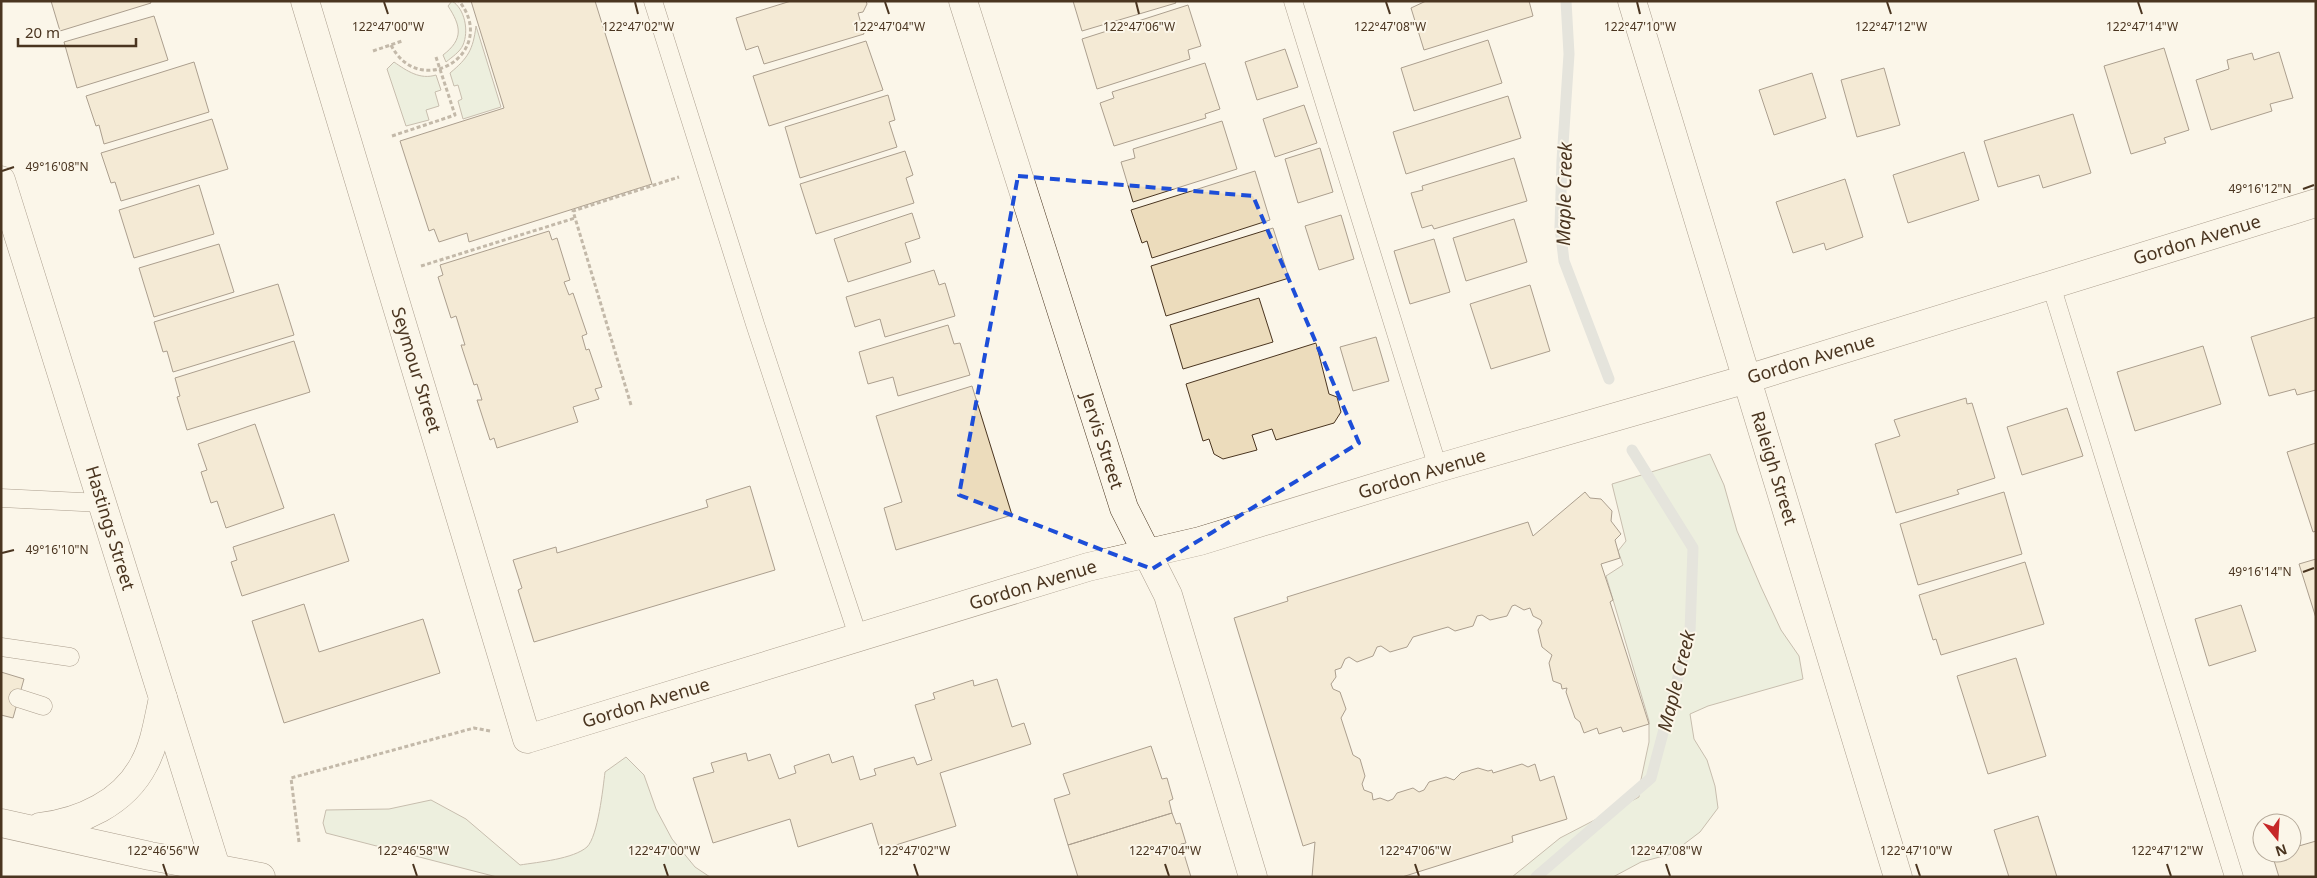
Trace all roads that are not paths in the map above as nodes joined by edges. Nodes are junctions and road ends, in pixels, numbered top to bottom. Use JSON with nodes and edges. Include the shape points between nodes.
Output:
{"nodes":[{"id":1,"x":306,"y":1,"type":"edge"},
{"id":2,"x":653,"y":1,"type":"edge"},
{"id":3,"x":963,"y":1,"type":"edge"},
{"id":4,"x":1293,"y":1,"type":"edge"},
{"id":5,"x":1632,"y":1,"type":"edge"},
{"id":6,"x":1,"y":180,"type":"edge"},
{"id":7,"x":2316,"y":203,"type":"edge"},
{"id":8,"x":2051,"y":285,"type":"junction"},
{"id":9,"x":1747,"y":379,"type":"junction"},
{"id":10,"x":1438,"y":468,"type":"junction"},
{"id":11,"x":1,"y":498,"type":"edge"},
{"id":12,"x":102,"y":503,"type":"junction"},
{"id":13,"x":1147,"y":554,"type":"junction"},
{"id":14,"x":859,"y":639,"type":"junction"},
{"id":15,"x":1,"y":647,"type":"edge"},
{"id":16,"x":70,"y":658,"type":"dead end"},
{"id":17,"x":18,"y":698,"type":"dead end"},
{"id":18,"x":163,"y":698,"type":"junction"},
{"id":19,"x":43,"y":706,"type":"dead end"},
{"id":20,"x":527,"y":739,"type":"joint"},
{"id":21,"x":14,"y":825,"type":"edge"},
{"id":22,"x":218,"y":872,"type":"edge"},
{"id":23,"x":261,"y":877,"type":"edge"},
{"id":24,"x":1253,"y":877,"type":"edge"},
{"id":25,"x":1898,"y":877,"type":"edge"},
{"id":26,"x":2234,"y":877,"type":"edge"}],
"edges":[{"from":1,"to":20,"type":"street","name":"Seymour Street"},
{"from":2,"to":14,"type":"lane"},
{"from":3,"to":13,"type":"street","name":"Jervis Street","via":[[1124,508]]},
{"from":4,"to":10,"type":"lane"},
{"from":5,"to":9,"type":"street","name":"Raleigh Street"},
{"from":6,"to":12,"type":"street","name":"Hastings Street"},
{"from":7,"to":8,"type":"street","name":"Gordon Avenue"},
{"from":8,"to":9,"type":"street","name":"Gordon Avenue"},
{"from":8,"to":26,"type":"lane"},
{"from":9,"to":10,"type":"street","name":"Gordon Avenue"},
{"from":9,"to":25,"type":"street","name":"Raleigh Street"},
{"from":10,"to":13,"type":"street","name":"Gordon Avenue","via":[[1200,541]]},
{"from":11,"to":12,"type":"lane"},
{"from":12,"to":18,"type":"street","name":"Hastings Street"},
{"from":13,"to":14,"type":"street","name":"Gordon Avenue","via":[[1088,567]]},
{"from":13,"to":24,"type":"street","name":"Jervis Street","via":[[1168,595]]},
{"from":14,"to":20,"type":"street","name":"Gordon Avenue"},
{"from":15,"to":16,"type":"lane"},
{"from":17,"to":19,"type":"lane"},
{"from":18,"to":21,"type":"street","via":[[150,753],[138,775],[108,804],[83,817],[56,825]]},
{"from":18,"to":22,"type":"street","name":"Hastings Street"},
{"from":21,"to":22,"type":"street"},
{"from":22,"to":23,"type":"street"}]}
